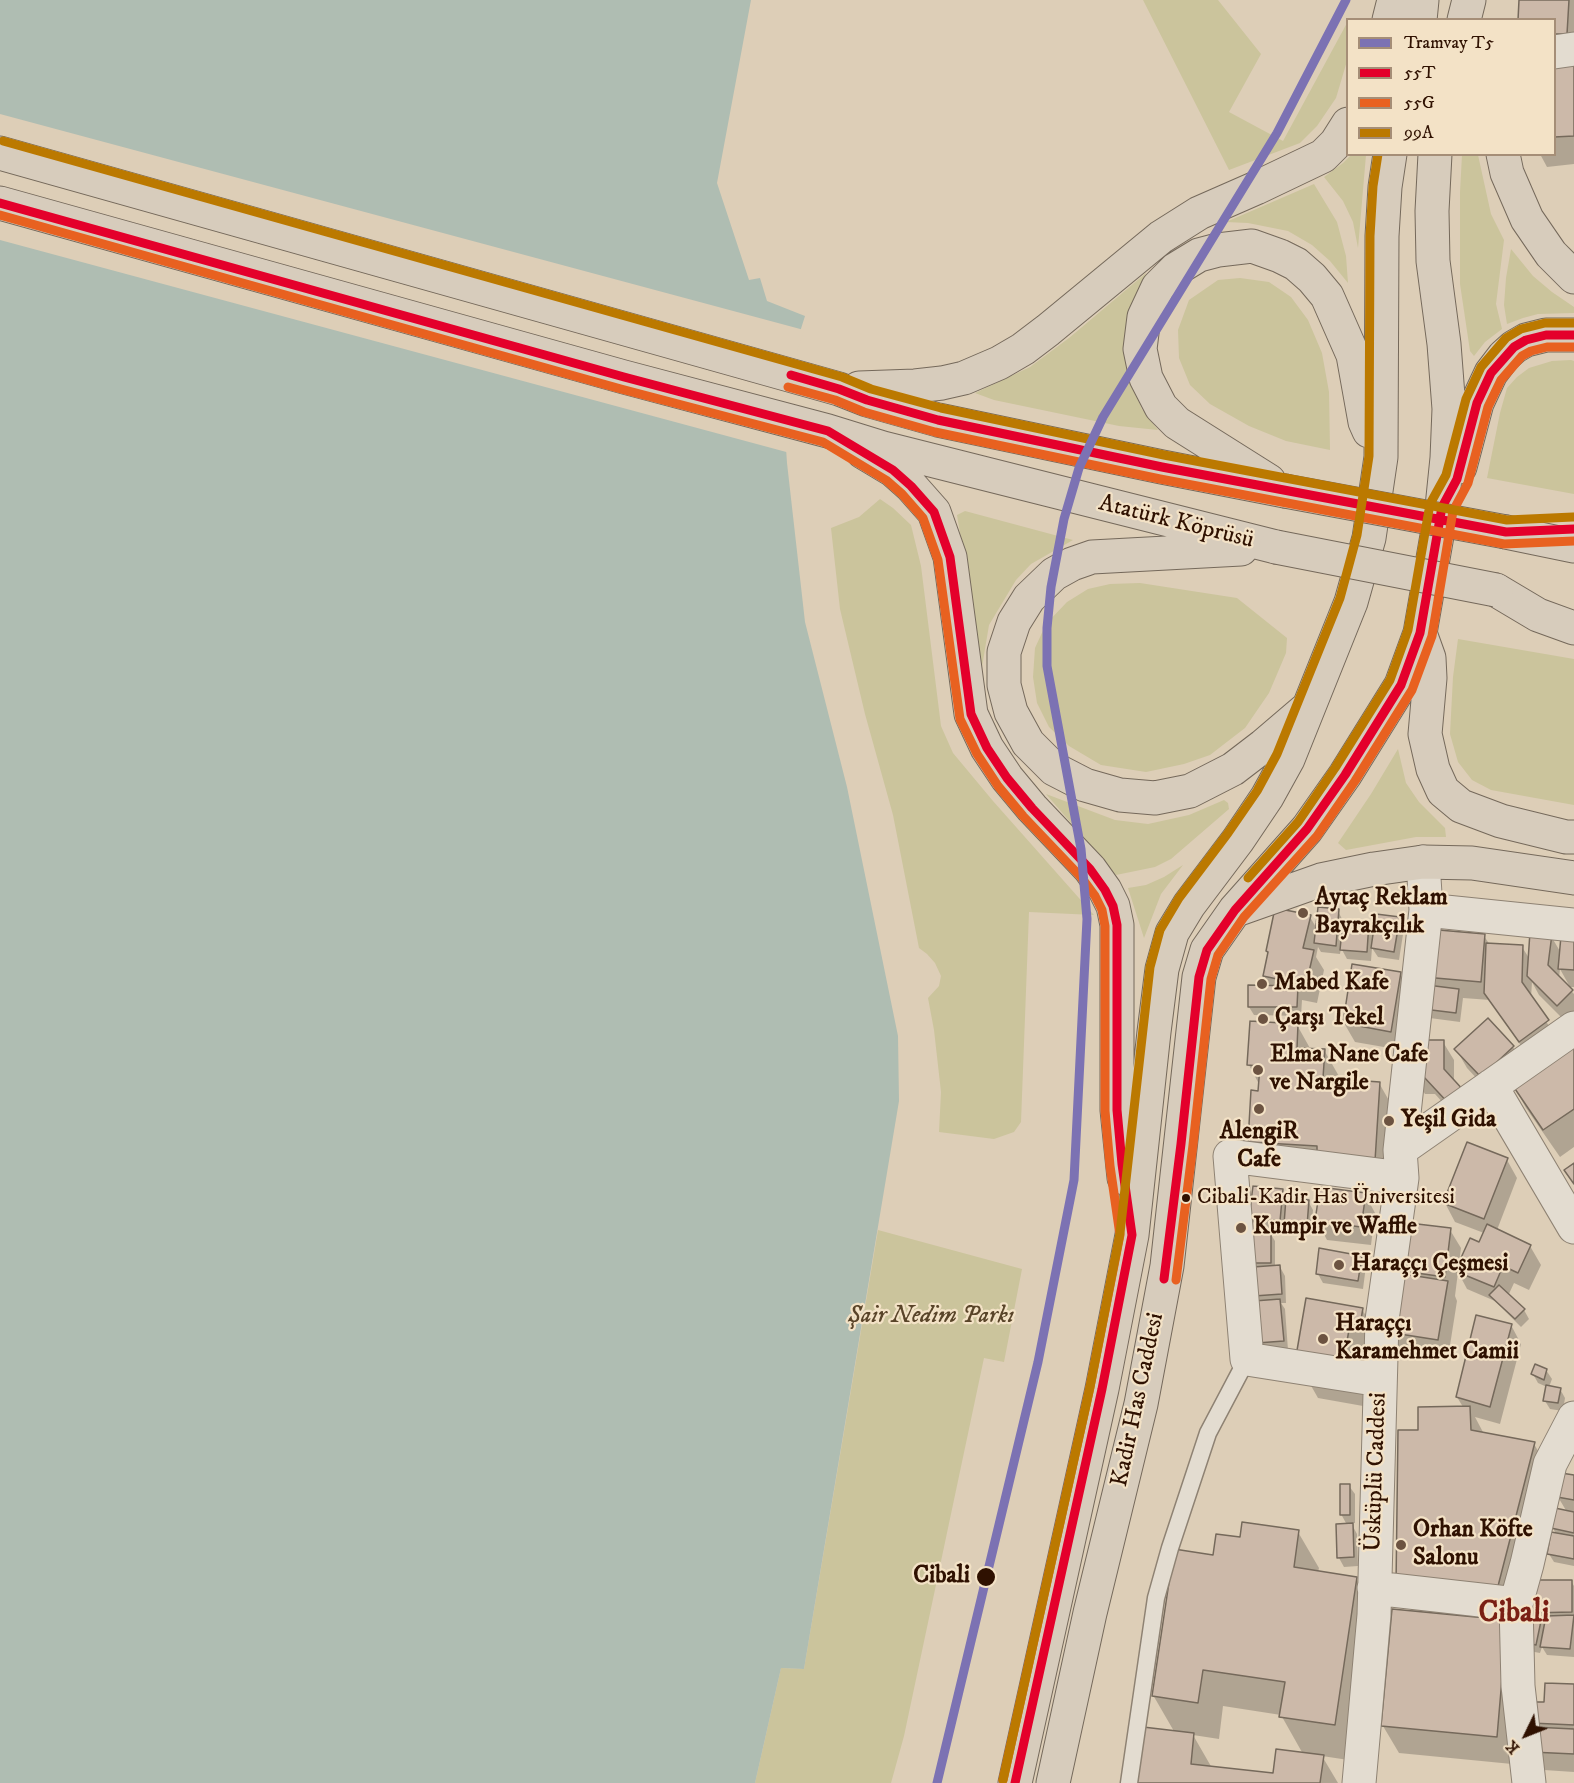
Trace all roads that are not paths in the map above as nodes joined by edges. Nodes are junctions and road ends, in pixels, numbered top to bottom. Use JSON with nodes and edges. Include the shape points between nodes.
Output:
{"nodes":[{"id":1,"x":1394,"y":0,"type":"edge"},
{"id":2,"x":1422,"y":0,"type":"edge"},
{"id":3,"x":1469,"y":0,"type":"edge"},
{"id":4,"x":1488,"y":0,"type":"edge"},
{"id":5,"x":1390,"y":18,"type":"edge"},
{"id":6,"x":1420,"y":18,"type":"edge"},
{"id":7,"x":1464,"y":18,"type":"edge"},
{"id":8,"x":1489,"y":18,"type":"edge"},
{"id":9,"x":1574,"y":49,"type":"edge"},
{"id":10,"x":1556,"y":52,"type":"edge"},
{"id":11,"x":1346,"y":126,"type":"edge"},
{"id":12,"x":0,"y":153,"type":"edge"},
{"id":13,"x":1390,"y":156,"type":"edge"},
{"id":14,"x":1435,"y":156,"type":"edge"},
{"id":15,"x":1503,"y":156,"type":"edge"},
{"id":16,"x":0,"y":203,"type":"edge"},
{"id":17,"x":1573,"y":276,"type":"edge"},
{"id":18,"x":1574,"y":335,"type":"edge"},
{"id":19,"x":839,"y":389,"type":"junction"},
{"id":20,"x":828,"y":431,"type":"junction"},
{"id":21,"x":1381,"y":457,"type":"junction"},
{"id":22,"x":1285,"y":491,"type":"junction"},
{"id":23,"x":1442,"y":507,"type":"junction"},
{"id":24,"x":1574,"y":529,"type":"edge"},
{"id":25,"x":1506,"y":532,"type":"junction"},
{"id":26,"x":1574,"y":546,"type":"edge"},
{"id":27,"x":1276,"y":547,"type":"junction"},
{"id":28,"x":1496,"y":590,"type":"junction"},
{"id":29,"x":1574,"y":603,"type":"edge"},
{"id":30,"x":1574,"y":628,"type":"edge"},
{"id":31,"x":1419,"y":633,"type":"junction"},
{"id":32,"x":1310,"y":705,"type":"junction"},
{"id":33,"x":1574,"y":837,"type":"edge"},
{"id":34,"x":1423,"y":862,"type":"junction"},
{"id":35,"x":1574,"y":878,"type":"edge"},
{"id":36,"x":1235,"y":910,"type":"junction"},
{"id":37,"x":1426,"y":910,"type":"junction"},
{"id":38,"x":1574,"y":925,"type":"edge"},
{"id":39,"x":1574,"y":1028,"type":"edge"},
{"id":40,"x":1491,"y":1086,"type":"junction"},
{"id":41,"x":1401,"y":1164,"type":"junction"},
{"id":42,"x":1574,"y":1227,"type":"edge"},
{"id":43,"x":1132,"y":1235,"type":"junction"},
{"id":44,"x":1247,"y":1359,"type":"junction"},
{"id":45,"x":1380,"y":1380,"type":"junction"},
{"id":46,"x":1574,"y":1418,"type":"edge"},
{"id":47,"x":1374,"y":1588,"type":"junction"},
{"id":48,"x":1516,"y":1604,"type":"junction"},
{"id":49,"x":1015,"y":1783,"type":"edge"},
{"id":50,"x":1053,"y":1783,"type":"edge"},
{"id":51,"x":1129,"y":1783,"type":"edge"},
{"id":52,"x":1359,"y":1783,"type":"edge"},
{"id":53,"x":1529,"y":1783,"type":"edge"}],
"edges":[{"from":1,"to":5,"type":"main road"},
{"from":2,"to":6,"type":"main road"},
{"from":3,"to":7,"type":"main road"},
{"from":4,"to":8,"type":"main road"},
{"from":9,"to":10,"type":"street"},
{"from":11,"to":19,"type":"main road","via":[[1323,156],[1199,213],[1161,237],[1048,330],[999,363],[942,383]]},
{"from":12,"to":19,"type":"main road"},
{"from":13,"to":21,"type":"main road","name":"Kadir Has Caddesi","via":[[1382,236]]},
{"from":14,"to":23,"type":"main road","via":[[1433,261],[1449,408]]},
{"from":15,"to":17,"type":"main road","via":[[1527,219],[1551,254]]},
{"from":16,"to":20,"type":"main road","name":"Atatürk Köprüsü"},
{"from":18,"to":23,"type":"main road","via":[[1526,340],[1514,347],[1491,373],[1477,403],[1457,479]]},
{"from":19,"to":22,"type":"main road","via":[[938,420]]},
{"from":20,"to":27,"type":"main road","name":"Atatürk Köprüsü","via":[[979,474]]},
{"from":20,"to":43,"type":"main road","via":[[893,470],[934,512],[950,557],[971,714],[1007,778],[1090,869],[1113,906],[1117,925],[1117,1110]]},
{"from":21,"to":22,"type":"main road","via":[[1365,422],[1353,355],[1326,296],[1312,278],[1296,264],[1252,246],[1199,255],[1176,269],[1158,287],[1144,317],[1140,349],[1146,378],[1161,407],[1177,423]]},
{"from":21,"to":32,"type":"main road","name":"Kadir Has Caddesi","via":[[1369,538],[1351,602]]},
{"from":22,"to":25,"type":"main road","bridge":true},
{"from":23,"to":31,"type":"main road","name":"Kadir Has Caddesi"},
{"from":24,"to":25,"type":"main road"},
{"from":25,"to":26,"type":"main road"},
{"from":27,"to":28,"type":"main road","bridge":true},
{"from":27,"to":32,"type":"main road","via":[[1092,557],[1072,564],[1054,574],[1029,598],[1014,622],[1004,652],[1004,686],[1011,712],[1028,744],[1054,769],[1085,785],[1120,795],[1155,798],[1190,791],[1233,769]]},
{"from":28,"to":29,"type":"main road"},
{"from":28,"to":30,"type":"main road","via":[[1538,615]]},
{"from":31,"to":33,"type":"main road","via":[[1429,658],[1425,734],[1433,770],[1443,790],[1461,806],[1501,821]]},
{"from":31,"to":36,"type":"main road","name":"Kadir Has Caddesi","via":[[1401,685],[1345,776],[1307,829]]},
{"from":32,"to":43,"type":"main road","name":"Kadir Has Caddesi","via":[[1267,797],[1172,933],[1162,969]]},
{"from":34,"to":35,"type":"main road","via":[[1472,863]]},
{"from":34,"to":36,"type":"main road","via":[[1321,880]]},
{"from":34,"to":37,"type":"street","name":"Üsküplü Caddesi"},
{"from":36,"to":50,"type":"main road","name":"Kadir Has Caddesi","via":[[1207,950],[1199,977],[1165,1277],[1141,1404]]},
{"from":37,"to":38,"type":"street"},
{"from":37,"to":41,"type":"street","name":"Üsküplü Caddesi"},
{"from":39,"to":40,"type":"street"},
{"from":40,"to":41,"type":"street"},
{"from":40,"to":42,"type":"street"},
{"from":41,"to":44,"type":"street","via":[[1230,1156]]},
{"from":41,"to":45,"type":"street","name":"Üsküplü Caddesi","via":[[1382,1320]]},
{"from":43,"to":49,"type":"main road","name":"Kadir Has Caddesi","via":[[1100,1400]]},
{"from":44,"to":45,"type":"street"},
{"from":44,"to":51,"type":"lane","via":[[1208,1433],[1156,1598]]},
{"from":45,"to":47,"type":"street","name":"Üsküplü Caddesi"},
{"from":46,"to":48,"type":"street","via":[[1550,1464]]},
{"from":47,"to":48,"type":"street"},
{"from":47,"to":52,"type":"street","name":"Üsküplü Caddesi"},
{"from":48,"to":53,"type":"street","via":[[1518,1686]]}]}
